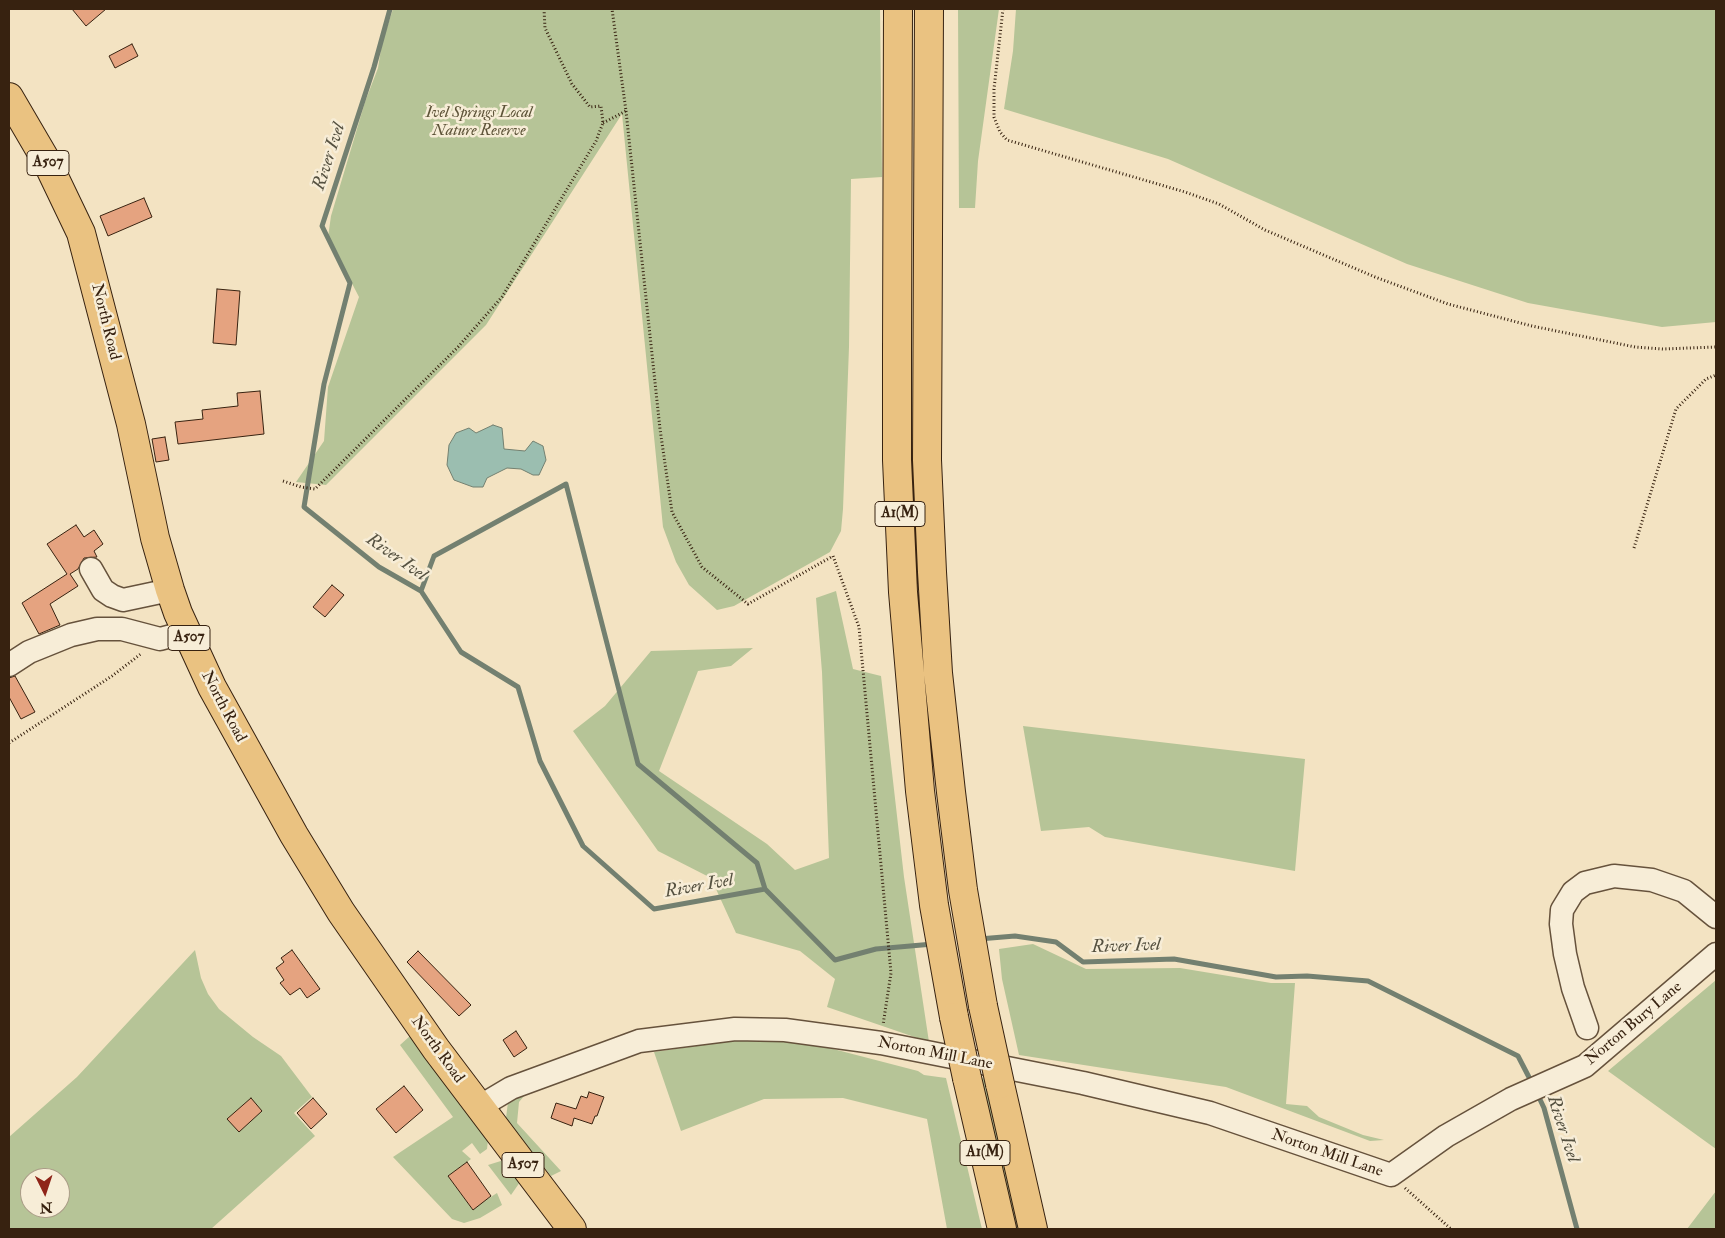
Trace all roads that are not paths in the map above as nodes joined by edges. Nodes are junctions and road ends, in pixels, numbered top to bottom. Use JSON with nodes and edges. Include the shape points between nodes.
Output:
{"nodes":[{"id":1,"x":898,"y":9,"type":"edge"},
{"id":2,"x":928,"y":9,"type":"edge"},
{"id":3,"x":9,"y":97,"type":"edge"},
{"id":4,"x":91,"y":569,"type":"dead end"},
{"id":5,"x":170,"y":590,"type":"junction"},
{"id":6,"x":186,"y":632,"type":"junction"},
{"id":7,"x":9,"y":665,"type":"edge"},
{"id":8,"x":1716,"y":917,"type":"edge"},
{"id":9,"x":1716,"y":954,"type":"edge"},
{"id":10,"x":1587,"y":1028,"type":"dead end"},
{"id":11,"x":479,"y":1107,"type":"junction"},
{"id":12,"x":1391,"y":1176,"type":"joint"},
{"id":13,"x":569,"y":1226,"type":"edge"},
{"id":14,"x":1002,"y":1229,"type":"edge"},
{"id":15,"x":1033,"y":1229,"type":"edge"}],
"edges":[{"from":1,"to":14,"type":"main road","number":"A1(M)","bridge":true,"via":[[897,381],[903,592],[920,790],[934,905],[954,1017]]},
{"from":2,"to":15,"type":"main road","number":"A1(M)","bridge":true,"via":[[927,460],[938,673],[963,890],[983,1006]]},
{"from":3,"to":5,"type":"main road","name":"North Road","number":"A507","via":[[47,162],[81,233]]},
{"from":4,"to":5,"type":"street","via":[[103,590],[123,600]]},
{"from":5,"to":6,"type":"main road","name":"North Road","number":"A507"},
{"from":6,"to":7,"type":"street","via":[[160,639],[122,629],[96,629],[29,652]]},
{"from":6,"to":11,"type":"main road","name":"North Road","number":"A507","via":[[217,696],[336,904]]},
{"from":8,"to":10,"type":"street","via":[[1684,891],[1652,880],[1614,876],[1592,881],[1573,892],[1562,910],[1561,924],[1573,988]]},
{"from":9,"to":12,"type":"street","name":"Norton Bury Lane","via":[[1585,1066],[1522,1094],[1446,1136]]},
{"from":11,"to":12,"type":"street","name":"Norton Mill Lane","via":[[511,1088],[639,1041],[734,1029],[785,1030],[881,1043],[1083,1083],[1210,1114]]},
{"from":11,"to":13,"type":"main road","name":"North Road","number":"A507"}]}
